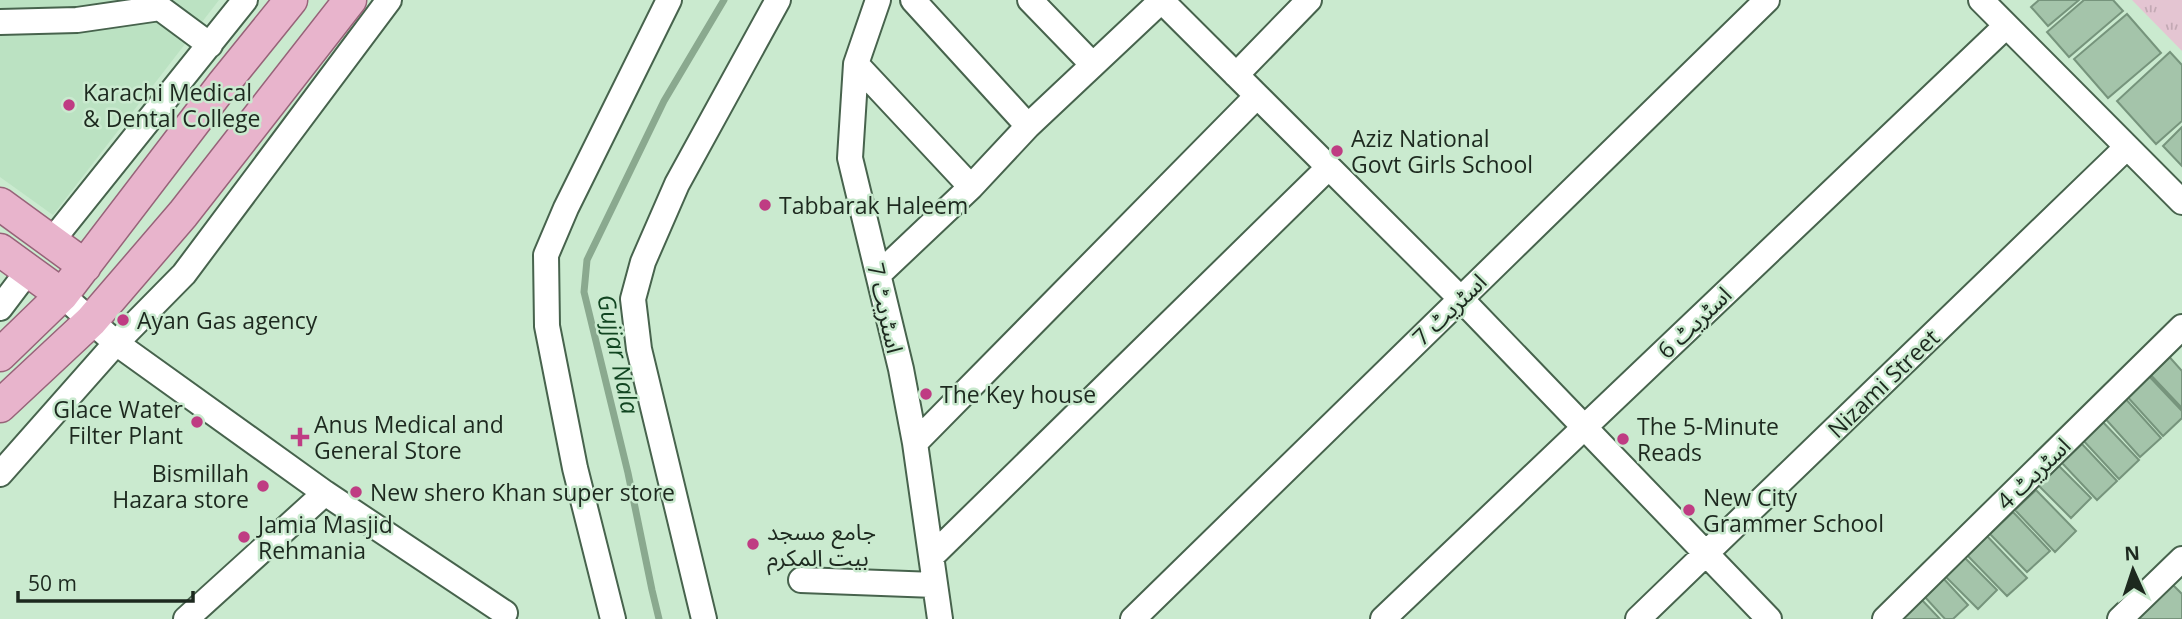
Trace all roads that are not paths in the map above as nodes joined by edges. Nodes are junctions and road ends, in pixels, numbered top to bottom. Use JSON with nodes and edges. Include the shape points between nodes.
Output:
{"nodes":[{"id":1,"x":245,"y":0,"type":"edge"},
{"id":2,"x":291,"y":0,"type":"edge"},
{"id":3,"x":350,"y":0,"type":"edge"},
{"id":4,"x":389,"y":0,"type":"edge"},
{"id":5,"x":669,"y":0,"type":"edge"},
{"id":6,"x":778,"y":0,"type":"edge"},
{"id":7,"x":878,"y":0,"type":"edge"},
{"id":8,"x":913,"y":0,"type":"edge"},
{"id":9,"x":1030,"y":0,"type":"edge"},
{"id":10,"x":1162,"y":0,"type":"edge"},
{"id":11,"x":1768,"y":0,"type":"edge"},
{"id":12,"x":1981,"y":0,"type":"edge"},
{"id":13,"x":1299,"y":3,"type":"edge"},
{"id":14,"x":159,"y":4,"type":"edge"},
{"id":15,"x":0,"y":22,"type":"edge"},
{"id":16,"x":2006,"y":26,"type":"junction"},
{"id":17,"x":210,"y":45,"type":"junction"},
{"id":18,"x":856,"y":64,"type":"junction"},
{"id":19,"x":1093,"y":65,"type":"junction"},
{"id":20,"x":1236,"y":75,"type":"junction"},
{"id":21,"x":1257,"y":96,"type":"junction"},
{"id":22,"x":1028,"y":126,"type":"junction"},
{"id":23,"x":2127,"y":147,"type":"junction"},
{"id":24,"x":1328,"y":168,"type":"junction"},
{"id":25,"x":971,"y":187,"type":"junction"},
{"id":26,"x":2182,"y":202,"type":"edge"},
{"id":27,"x":0,"y":204,"type":"edge"},
{"id":28,"x":51,"y":242,"type":"junction"},
{"id":29,"x":0,"y":250,"type":"edge"},
{"id":30,"x":85,"y":267,"type":"junction"},
{"id":31,"x":28,"y":271,"type":"junction"},
{"id":32,"x":879,"y":274,"type":"junction"},
{"id":33,"x":62,"y":295,"type":"junction"},
{"id":34,"x":1460,"y":299,"type":"junction"},
{"id":35,"x":0,"y":308,"type":"edge"},
{"id":36,"x":91,"y":321,"type":"junction"},
{"id":37,"x":2182,"y":327,"type":"edge"},
{"id":38,"x":116,"y":342,"type":"junction"},
{"id":39,"x":0,"y":355,"type":"edge"},
{"id":40,"x":0,"y":405,"type":"edge"},
{"id":41,"x":1584,"y":428,"type":"junction"},
{"id":42,"x":915,"y":443,"type":"junction"},
{"id":43,"x":0,"y":474,"type":"edge"},
{"id":44,"x":325,"y":493,"type":"junction"},
{"id":45,"x":1706,"y":554,"type":"junction"},
{"id":46,"x":932,"y":556,"type":"junction"},
{"id":47,"x":2182,"y":559,"type":"edge"},
{"id":48,"x":801,"y":580,"type":"dead end"},
{"id":49,"x":935,"y":585,"type":"junction"},
{"id":50,"x":505,"y":613,"type":"dead end"},
{"id":51,"x":186,"y":619,"type":"edge"},
{"id":52,"x":613,"y":619,"type":"edge"},
{"id":53,"x":704,"y":619,"type":"edge"},
{"id":54,"x":940,"y":619,"type":"edge"},
{"id":55,"x":1133,"y":619,"type":"edge"},
{"id":56,"x":1383,"y":619,"type":"edge"},
{"id":57,"x":1637,"y":619,"type":"edge"},
{"id":58,"x":1769,"y":619,"type":"edge"},
{"id":59,"x":1885,"y":619,"type":"edge"},
{"id":60,"x":2120,"y":619,"type":"edge"}],
"edges":[{"from":1,"to":17,"type":"street"},
{"from":2,"to":30,"type":"main road"},
{"from":3,"to":36,"type":"main road","via":[[183,214]]},
{"from":4,"to":38,"type":"street","via":[[184,274]]},
{"from":5,"to":52,"type":"street","via":[[546,255],[547,326],[575,468]]},
{"from":6,"to":53,"type":"street","via":[[677,184],[643,262],[633,299],[639,349]]},
{"from":7,"to":18,"type":"street","name":"اسٹریٹ 7"},
{"from":8,"to":22,"type":"street"},
{"from":9,"to":19,"type":"street"},
{"from":10,"to":19,"type":"street"},
{"from":10,"to":20,"type":"street"},
{"from":11,"to":34,"type":"street","name":"اسٹریٹ 7"},
{"from":12,"to":16,"type":"street"},
{"from":13,"to":20,"type":"street"},
{"from":14,"to":15,"type":"street","via":[[77,20]]},
{"from":14,"to":17,"type":"street"},
{"from":16,"to":23,"type":"street"},
{"from":16,"to":41,"type":"street","name":"اسٹریٹ 6"},
{"from":17,"to":28,"type":"street"},
{"from":18,"to":25,"type":"street"},
{"from":18,"to":32,"type":"street","name":"اسٹریٹ 7","via":[[850,158]]},
{"from":19,"to":22,"type":"street"},
{"from":20,"to":21,"type":"street"},
{"from":21,"to":24,"type":"street"},
{"from":21,"to":42,"type":"street"},
{"from":22,"to":25,"type":"street"},
{"from":23,"to":26,"type":"street"},
{"from":23,"to":45,"type":"street","name":"Nizami Street"},
{"from":24,"to":34,"type":"street"},
{"from":24,"to":46,"type":"street"},
{"from":25,"to":32,"type":"street"},
{"from":27,"to":28,"type":"main road"},
{"from":28,"to":30,"type":"main road"},
{"from":29,"to":31,"type":"main road"},
{"from":30,"to":33,"type":"main road"},
{"from":31,"to":33,"type":"main road"},
{"from":31,"to":35,"type":"street"},
{"from":32,"to":42,"type":"street","name":"اسٹریٹ 7"},
{"from":33,"to":36,"type":"street"},
{"from":33,"to":39,"type":"main road"},
{"from":34,"to":41,"type":"street"},
{"from":34,"to":55,"type":"street","name":"اسٹریٹ 7"},
{"from":36,"to":38,"type":"street"},
{"from":36,"to":40,"type":"main road"},
{"from":37,"to":59,"type":"street","name":"اسٹریٹ 4"},
{"from":38,"to":43,"type":"street"},
{"from":38,"to":44,"type":"street"},
{"from":41,"to":45,"type":"street"},
{"from":41,"to":56,"type":"street","name":"اسٹریٹ 6"},
{"from":42,"to":46,"type":"street","name":"اسٹریٹ 7"},
{"from":44,"to":50,"type":"street"},
{"from":44,"to":51,"type":"street"},
{"from":45,"to":57,"type":"street","name":"Nizami Street"},
{"from":45,"to":58,"type":"street"},
{"from":46,"to":49,"type":"street","name":"اسٹریٹ 7"},
{"from":47,"to":60,"type":"street"},
{"from":48,"to":49,"type":"street"},
{"from":49,"to":54,"type":"street","name":"اسٹریٹ 7"}]}
